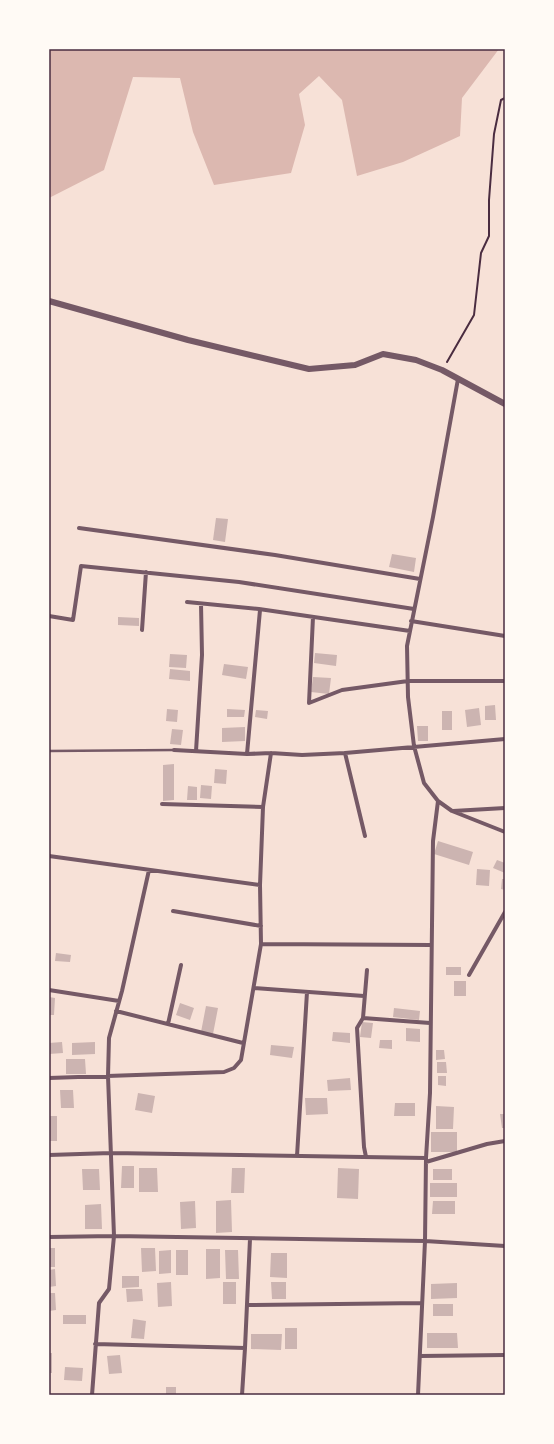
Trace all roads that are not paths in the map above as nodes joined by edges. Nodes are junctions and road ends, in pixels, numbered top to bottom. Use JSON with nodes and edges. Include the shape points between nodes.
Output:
{"nodes":[{"id":1,"x":49,"y":301,"type":"edge"},
{"id":2,"x":458,"y":379,"type":"junction"},
{"id":3,"x":505,"y":404,"type":"edge"},
{"id":4,"x":79,"y":528,"type":"dead end"},
{"id":5,"x":146,"y":572,"type":"junction"},
{"id":6,"x":420,"y":579,"type":"junction"},
{"id":7,"x":187,"y":602,"type":"dead end"},
{"id":8,"x":201,"y":604,"type":"junction"},
{"id":9,"x":414,"y":609,"type":"junction"},
{"id":10,"x":260,"y":610,"type":"junction"},
{"id":11,"x":49,"y":616,"type":"edge"},
{"id":12,"x":313,"y":617,"type":"junction"},
{"id":13,"x":411,"y":621,"type":"junction"},
{"id":14,"x":142,"y":630,"type":"dead end"},
{"id":15,"x":410,"y":631,"type":"junction"},
{"id":16,"x":505,"y":636,"type":"edge"},
{"id":17,"x":408,"y":681,"type":"junction"},
{"id":18,"x":505,"y":681,"type":"edge"},
{"id":19,"x":505,"y":739,"type":"edge"},
{"id":20,"x":414,"y":746,"type":"junction"},
{"id":21,"x":174,"y":750,"type":"joint"},
{"id":22,"x":49,"y":751,"type":"edge"},
{"id":23,"x":196,"y":751,"type":"junction"},
{"id":24,"x":271,"y":753,"type":"junction"},
{"id":25,"x":345,"y":753,"type":"junction"},
{"id":26,"x":247,"y":754,"type":"junction"},
{"id":27,"x":438,"y":800,"type":"junction"},
{"id":28,"x":162,"y":804,"type":"dead end"},
{"id":29,"x":263,"y":808,"type":"junction"},
{"id":30,"x":505,"y":808,"type":"edge"},
{"id":31,"x":452,"y":811,"type":"junction"},
{"id":32,"x":505,"y":832,"type":"edge"},
{"id":33,"x":366,"y":836,"type":"dead end"},
{"id":34,"x":49,"y":856,"type":"edge"},
{"id":35,"x":149,"y":870,"type":"junction"},
{"id":36,"x":260,"y":885,"type":"junction"},
{"id":37,"x":173,"y":911,"type":"dead end"},
{"id":38,"x":505,"y":912,"type":"edge"},
{"id":39,"x":261,"y":926,"type":"junction"},
{"id":40,"x":260,"y":944,"type":"junction"},
{"id":41,"x":431,"y":945,"type":"junction"},
{"id":42,"x":182,"y":965,"type":"dead end"},
{"id":43,"x":367,"y":970,"type":"dead end"},
{"id":44,"x":470,"y":975,"type":"dead end"},
{"id":45,"x":254,"y":988,"type":"junction"},
{"id":46,"x":49,"y":990,"type":"edge"},
{"id":47,"x":307,"y":992,"type":"junction"},
{"id":48,"x":364,"y":996,"type":"junction"},
{"id":49,"x":119,"y":1001,"type":"junction"},
{"id":50,"x":116,"y":1011,"type":"junction"},
{"id":51,"x":363,"y":1018,"type":"junction"},
{"id":52,"x":430,"y":1023,"type":"junction"},
{"id":53,"x":168,"y":1024,"type":"junction"},
{"id":54,"x":243,"y":1043,"type":"junction"},
{"id":55,"x":108,"y":1076,"type":"junction"},
{"id":56,"x":49,"y":1078,"type":"edge"},
{"id":57,"x":505,"y":1141,"type":"edge"},
{"id":58,"x":111,"y":1154,"type":"junction"},
{"id":59,"x":49,"y":1155,"type":"edge"},
{"id":60,"x":297,"y":1156,"type":"junction"},
{"id":61,"x":366,"y":1157,"type":"junction"},
{"id":62,"x":426,"y":1160,"type":"junction"},
{"id":63,"x":114,"y":1236,"type":"junction"},
{"id":64,"x":49,"y":1237,"type":"edge"},
{"id":65,"x":250,"y":1239,"type":"junction"},
{"id":66,"x":425,"y":1241,"type":"junction"},
{"id":67,"x":505,"y":1246,"type":"edge"},
{"id":68,"x":422,"y":1303,"type":"junction"},
{"id":69,"x":247,"y":1305,"type":"junction"},
{"id":70,"x":96,"y":1344,"type":"junction"},
{"id":71,"x":245,"y":1348,"type":"junction"},
{"id":72,"x":420,"y":1356,"type":"junction"},
{"id":73,"x":505,"y":1356,"type":"edge"},
{"id":74,"x":92,"y":1395,"type":"edge"},
{"id":75,"x":242,"y":1395,"type":"edge"},
{"id":76,"x":418,"y":1395,"type":"edge"}],
"edges":[{"from":1,"to":2,"type":"street","via":[[188,340],[309,369],[355,365],[383,354],[416,360]]},
{"from":2,"to":3,"type":"street"},
{"from":2,"to":6,"type":"street"},
{"from":4,"to":6,"type":"street","via":[[275,554]]},
{"from":5,"to":9,"type":"street","via":[[239,582]]},
{"from":5,"to":11,"type":"street","via":[[81,566],[73,620]]},
{"from":5,"to":14,"type":"street"},
{"from":6,"to":9,"type":"street"},
{"from":7,"to":8,"type":"street"},
{"from":8,"to":10,"type":"street"},
{"from":8,"to":23,"type":"street","via":[[202,655]]},
{"from":9,"to":13,"type":"street"},
{"from":10,"to":12,"type":"street"},
{"from":10,"to":26,"type":"street"},
{"from":12,"to":15,"type":"street"},
{"from":12,"to":17,"type":"street","via":[[309,703],[342,690]]},
{"from":13,"to":15,"type":"street"},
{"from":13,"to":16,"type":"street"},
{"from":15,"to":17,"type":"street","via":[[406,646]]},
{"from":17,"to":18,"type":"street"},
{"from":17,"to":20,"type":"street"},
{"from":19,"to":20,"type":"street"},
{"from":20,"to":25,"type":"street"},
{"from":20,"to":27,"type":"street","via":[[424,783]]},
{"from":21,"to":22,"type":"lane"},
{"from":21,"to":23,"type":"street"},
{"from":23,"to":26,"type":"street"},
{"from":24,"to":25,"type":"street"},
{"from":24,"to":26,"type":"street"},
{"from":24,"to":29,"type":"street"},
{"from":25,"to":33,"type":"street"},
{"from":27,"to":31,"type":"street"},
{"from":27,"to":41,"type":"street","via":[[433,841]]},
{"from":28,"to":29,"type":"street"},
{"from":29,"to":36,"type":"street"},
{"from":30,"to":31,"type":"street"},
{"from":31,"to":32,"type":"street"},
{"from":34,"to":35,"type":"street"},
{"from":35,"to":36,"type":"street"},
{"from":35,"to":49,"type":"street"},
{"from":36,"to":39,"type":"street"},
{"from":37,"to":39,"type":"street"},
{"from":38,"to":44,"type":"street"},
{"from":39,"to":40,"type":"street"},
{"from":40,"to":41,"type":"street"},
{"from":40,"to":45,"type":"street"},
{"from":41,"to":52,"type":"street"},
{"from":42,"to":53,"type":"street"},
{"from":43,"to":48,"type":"street"},
{"from":45,"to":47,"type":"street"},
{"from":45,"to":54,"type":"street"},
{"from":46,"to":49,"type":"street"},
{"from":47,"to":48,"type":"street"},
{"from":47,"to":60,"type":"street"},
{"from":48,"to":51,"type":"street"},
{"from":49,"to":50,"type":"street"},
{"from":50,"to":53,"type":"street"},
{"from":50,"to":55,"type":"street","via":[[109,1038]]},
{"from":51,"to":52,"type":"street"},
{"from":51,"to":61,"type":"street","via":[[357,1028]]},
{"from":52,"to":62,"type":"street","via":[[430,1093]]},
{"from":53,"to":54,"type":"street"},
{"from":54,"to":55,"type":"street","via":[[241,1060],[234,1068],[224,1072]]},
{"from":55,"to":56,"type":"street"},
{"from":55,"to":58,"type":"street"},
{"from":57,"to":62,"type":"street"},
{"from":58,"to":59,"type":"street"},
{"from":58,"to":60,"type":"street"},
{"from":58,"to":63,"type":"street"},
{"from":60,"to":61,"type":"street"},
{"from":61,"to":62,"type":"street"},
{"from":62,"to":66,"type":"street"},
{"from":63,"to":64,"type":"street"},
{"from":63,"to":65,"type":"street"},
{"from":63,"to":70,"type":"street","via":[[109,1289],[99,1303]]},
{"from":65,"to":66,"type":"street"},
{"from":65,"to":69,"type":"street"},
{"from":66,"to":67,"type":"street"},
{"from":66,"to":68,"type":"street"},
{"from":68,"to":69,"type":"street"},
{"from":68,"to":72,"type":"street"},
{"from":69,"to":71,"type":"street"},
{"from":70,"to":71,"type":"street"},
{"from":70,"to":74,"type":"street"},
{"from":71,"to":75,"type":"street"},
{"from":72,"to":73,"type":"street"},
{"from":72,"to":76,"type":"street"}]}
